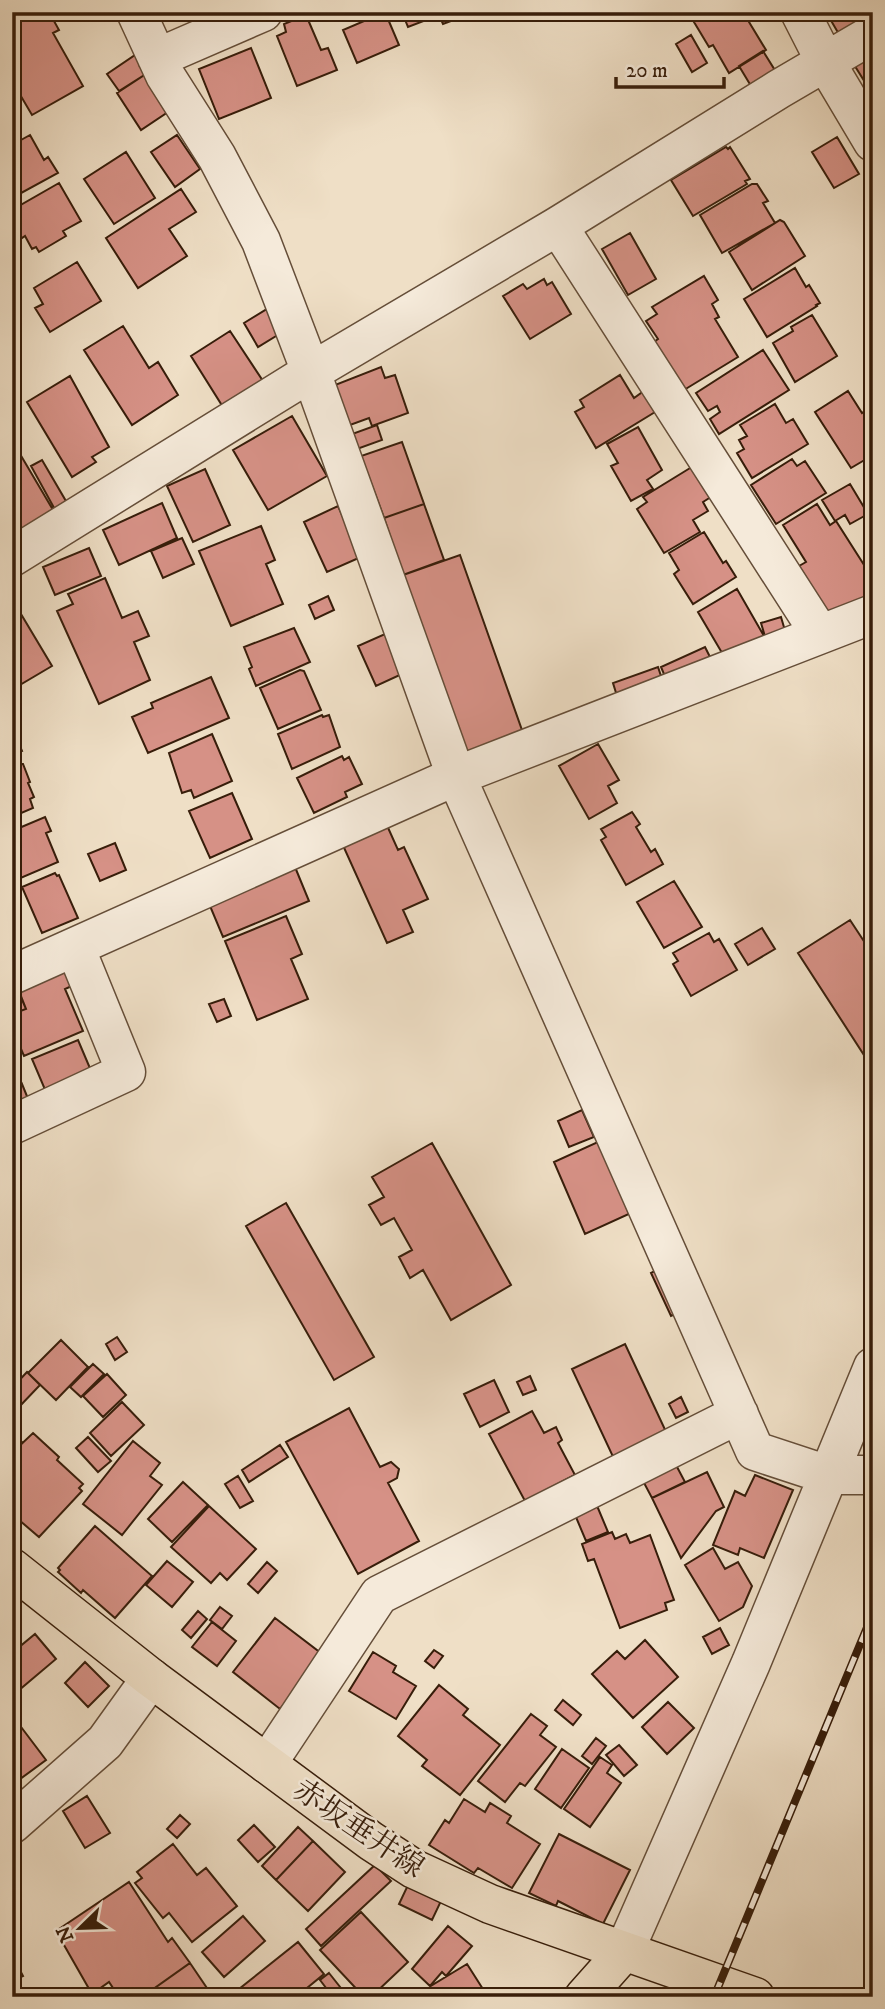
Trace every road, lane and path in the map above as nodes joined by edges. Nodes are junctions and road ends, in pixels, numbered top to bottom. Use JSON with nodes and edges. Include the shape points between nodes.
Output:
{"nodes":[{"id":1,"x":136,"y":12,"type":"edge"},
{"id":2,"x":263,"y":12,"type":"edge"},
{"id":3,"x":800,"y":12,"type":"edge"},
{"id":4,"x":873,"y":34,"type":"edge"},
{"id":5,"x":157,"y":58,"type":"junction"},
{"id":6,"x":826,"y":63,"type":"junction"},
{"id":7,"x":873,"y":142,"type":"edge"},
{"id":8,"x":558,"y":226,"type":"junction"},
{"id":9,"x":311,"y":372,"type":"junction"},
{"id":10,"x":12,"y":557,"type":"edge"},
{"id":11,"x":873,"y":614,"type":"edge"},
{"id":12,"x":820,"y":634,"type":"junction"},
{"id":13,"x":456,"y":776,"type":"junction"},
{"id":14,"x":75,"y":947,"type":"junction"},
{"id":15,"x":12,"y":975,"type":"edge"},
{"id":16,"x":12,"y":1125,"type":"edge"},
{"id":17,"x":873,"y":1367,"type":"edge"},
{"id":18,"x":739,"y":1414,"type":"junction"},
{"id":19,"x":828,"y":1475,"type":"junction"},
{"id":20,"x":873,"y":1475,"type":"edge"},
{"id":21,"x":12,"y":1568,"type":"edge"},
{"id":22,"x":151,"y":1678,"type":"junction"},
{"id":23,"x":267,"y":1764,"type":"junction"},
{"id":24,"x":12,"y":1824,"type":"edge"},
{"id":25,"x":624,"y":1952,"type":"junction"},
{"id":26,"x":584,"y":1997,"type":"edge"},
{"id":27,"x":755,"y":1997,"type":"edge"}],
"edges":[{"from":1,"to":5,"type":"street"},
{"from":2,"to":5,"type":"street"},
{"from":3,"to":6,"type":"street"},
{"from":4,"to":6,"type":"street"},
{"from":5,"to":9,"type":"street","via":[[261,241]]},
{"from":6,"to":7,"type":"street"},
{"from":6,"to":8,"type":"street"},
{"from":8,"to":9,"type":"street"},
{"from":8,"to":12,"type":"street"},
{"from":9,"to":10,"type":"street"},
{"from":9,"to":13,"type":"street"},
{"from":11,"to":12,"type":"street"},
{"from":12,"to":13,"type":"street"},
{"from":13,"to":14,"type":"street"},
{"from":13,"to":18,"type":"street"},
{"from":14,"to":15,"type":"street"},
{"from":14,"to":16,"type":"street","via":[[126,1072]]},
{"from":17,"to":19,"type":"street"},
{"from":18,"to":19,"type":"street","via":[[755,1451]]},
{"from":18,"to":23,"type":"street","via":[[379,1595]]},
{"from":19,"to":20,"type":"street"},
{"from":19,"to":25,"type":"street"},
{"from":21,"to":22,"type":"main road","name":"赤坂垂井線"},
{"from":22,"to":23,"type":"main road","name":"赤坂垂井線"},
{"from":22,"to":24,"type":"street","via":[[105,1742]]},
{"from":23,"to":25,"type":"main road","name":"赤坂垂井線","via":[[414,1870],[490,1904]]},
{"from":25,"to":26,"type":"main road"},
{"from":25,"to":27,"type":"main road","name":"赤坂垂井線"}]}
